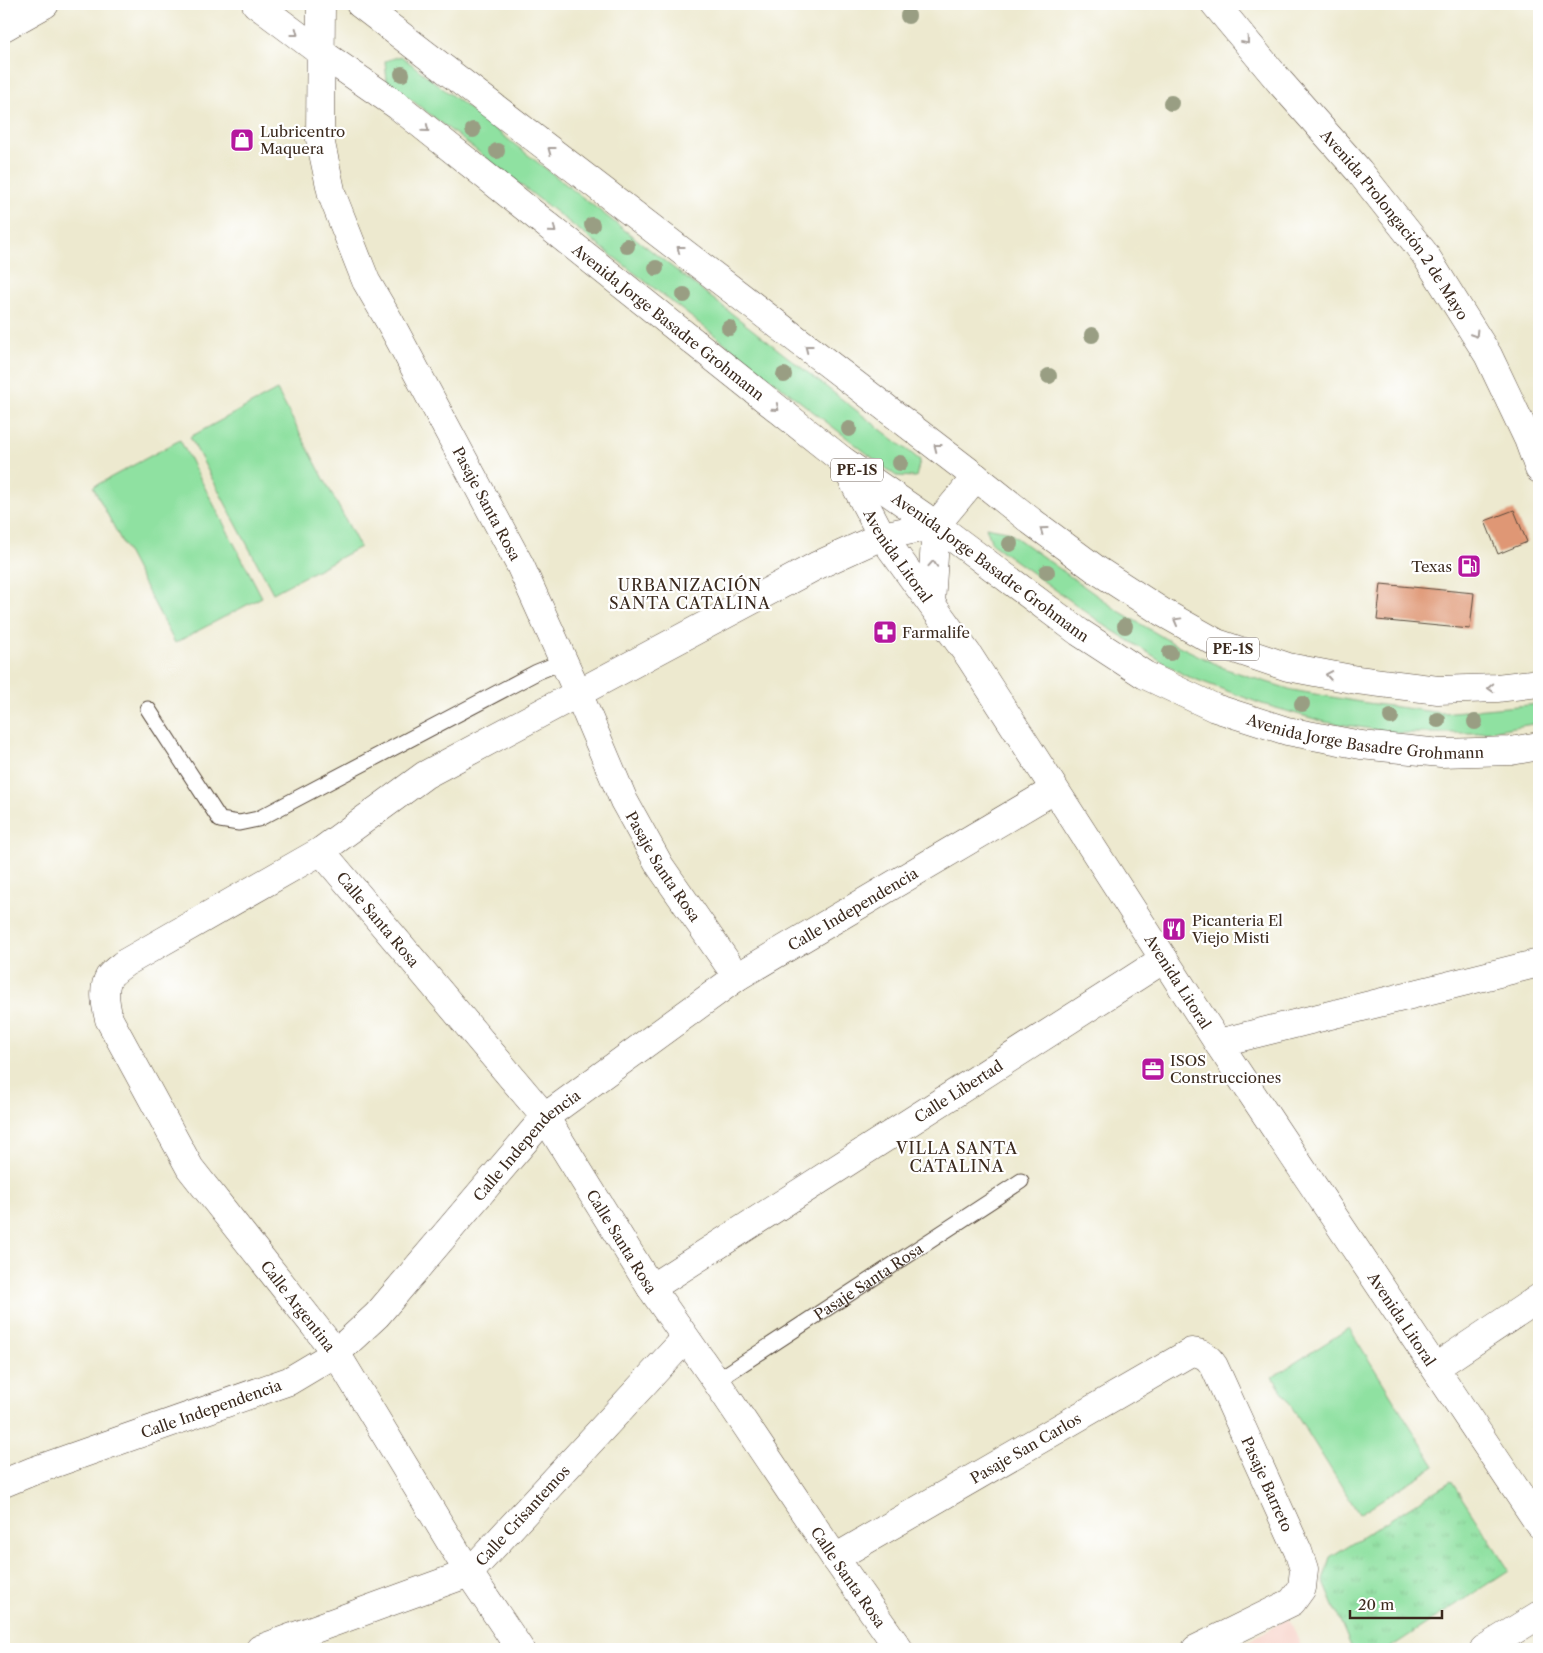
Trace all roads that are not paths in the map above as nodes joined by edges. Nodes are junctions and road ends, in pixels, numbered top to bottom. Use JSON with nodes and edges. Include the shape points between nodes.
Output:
{"nodes":[{"id":1,"x":45,"y":4,"type":"edge"},
{"id":2,"x":256,"y":4,"type":"edge"},
{"id":3,"x":321,"y":4,"type":"edge"},
{"id":4,"x":360,"y":4,"type":"edge"},
{"id":5,"x":1215,"y":4,"type":"edge"},
{"id":6,"x":4,"y":27,"type":"edge"},
{"id":7,"x":320,"y":52,"type":"junction"},
{"id":8,"x":842,"y":460,"type":"junction"},
{"id":9,"x":1539,"y":469,"type":"edge"},
{"id":10,"x":976,"y":477,"type":"junction"},
{"id":11,"x":936,"y":525,"type":"junction"},
{"id":12,"x":882,"y":536,"type":"junction"},
{"id":13,"x":930,"y":603,"type":"junction"},
{"id":14,"x":564,"y":661,"type":"junction"},
{"id":15,"x":1539,"y":684,"type":"edge"},
{"id":16,"x":578,"y":693,"type":"junction"},
{"id":17,"x":148,"y":709,"type":"dead end"},
{"id":18,"x":1539,"y":746,"type":"edge"},
{"id":19,"x":1054,"y":790,"type":"junction"},
{"id":20,"x":321,"y":850,"type":"junction"},
{"id":21,"x":1164,"y":959,"type":"junction"},
{"id":22,"x":1539,"y":963,"type":"edge"},
{"id":23,"x":737,"y":977,"type":"junction"},
{"id":24,"x":1218,"y":1043,"type":"junction"},
{"id":25,"x":544,"y":1117,"type":"junction"},
{"id":26,"x":1021,"y":1181,"type":"dead end"},
{"id":27,"x":651,"y":1288,"type":"junction"},
{"id":28,"x":1539,"y":1298,"type":"edge"},
{"id":29,"x":685,"y":1339,"type":"junction"},
{"id":30,"x":336,"y":1353,"type":"junction"},
{"id":31,"x":1214,"y":1366,"type":"joint"},
{"id":32,"x":1436,"y":1367,"type":"junction"},
{"id":33,"x":716,"y":1381,"type":"junction"},
{"id":34,"x":4,"y":1483,"type":"edge"},
{"id":35,"x":1539,"y":1524,"type":"edge"},
{"id":36,"x":834,"y":1558,"type":"junction"},
{"id":37,"x":468,"y":1573,"type":"junction"},
{"id":38,"x":1539,"y":1615,"type":"edge"},
{"id":39,"x":260,"y":1649,"type":"edge"},
{"id":40,"x":520,"y":1649,"type":"edge"},
{"id":41,"x":899,"y":1649,"type":"edge"},
{"id":42,"x":1196,"y":1649,"type":"edge"},
{"id":43,"x":1484,"y":1649,"type":"edge"}],
"edges":[{"from":1,"to":6,"type":"main road"},
{"from":2,"to":7,"type":"main road","name":"Avenida Jorge Basadre Grohmann","number":"PE-1S","one_way":true},
{"from":3,"to":7,"type":"main road","name":"Pasaje Santa Rosa"},
{"from":10,"to":4,"type":"main road","number":"PE-1S","one_way":true},
{"from":5,"to":9,"type":"main road","name":"Avenida Prolongación 2 de Mayo","one_way":true,"via":[[1424,253],[1488,355]]},
{"from":7,"to":8,"type":"main road","name":"Avenida Jorge Basadre Grohmann","number":"PE-1S","one_way":true,"via":[[398,106]]},
{"from":7,"to":14,"type":"main road","name":"Pasaje Santa Rosa","via":[[320,139],[332,195],[366,280],[520,565]]},
{"from":8,"to":11,"type":"main road","name":"Avenida Jorge Basadre Grohmann","number":"PE-1S"},
{"from":8,"to":12,"type":"main road","name":"Avenida Litoral"},
{"from":10,"to":11,"type":"main road"},
{"from":15,"to":10,"type":"main road","number":"PE-1S","one_way":true,"via":[[1438,690],[1357,680],[1288,667],[1217,643],[1097,570]]},
{"from":11,"to":12,"type":"main road","name":"Calle Argentina"},
{"from":13,"to":11,"type":"main road","one_way":true},
{"from":11,"to":18,"type":"main road","name":"Avenida Jorge Basadre Grohmann","number":"PE-1S","via":[[1079,632],[1144,675],[1215,708],[1287,731],[1361,745],[1441,753],[1510,751]]},
{"from":12,"to":13,"type":"main road","name":"Avenida Litoral"},
{"from":12,"to":16,"type":"main road","name":"Calle Argentina","via":[[816,566]]},
{"from":13,"to":19,"type":"main road","name":"Avenida Litoral","via":[[969,656]]},
{"from":14,"to":16,"type":"main road","name":"Pasaje Santa Rosa"},
{"from":14,"to":17,"type":"lane","via":[[537,672],[258,819],[239,823],[220,820]]},
{"from":16,"to":20,"type":"main road","name":"Calle Argentina","via":[[425,775]]},
{"from":16,"to":23,"type":"main road","name":"Pasaje Santa Rosa","via":[[624,801],[651,850]]},
{"from":19,"to":21,"type":"main road","name":"Avenida Litoral"},
{"from":19,"to":23,"type":"main road","name":"Calle Independencia"},
{"from":20,"to":25,"type":"main road","name":"Calle Santa Rosa"},
{"from":20,"to":30,"type":"main road","name":"Calle Argentina","via":[[125,963],[109,977],[106,1004],[109,1019],[190,1168]]},
{"from":21,"to":24,"type":"main road","name":"Avenida Litoral"},
{"from":21,"to":27,"type":"main road","name":"Calle Libertad"},
{"from":22,"to":24,"type":"main road"},
{"from":23,"to":25,"type":"main road","name":"Calle Independencia"},
{"from":24,"to":32,"type":"main road","name":"Avenida Litoral"},
{"from":25,"to":27,"type":"main road","name":"Calle Santa Rosa"},
{"from":25,"to":30,"type":"main road","name":"Calle Independencia","via":[[377,1314]]},
{"from":26,"to":33,"type":"lane","name":"Pasaje Santa Rosa"},
{"from":27,"to":29,"type":"main road","name":"Calle Santa Rosa"},
{"from":28,"to":32,"type":"main road"},
{"from":29,"to":33,"type":"main road","name":"Calle Santa Rosa"},
{"from":29,"to":37,"type":"main road","name":"Calle Crisantemos"},
{"from":30,"to":34,"type":"main road","name":"Calle Independencia","via":[[289,1381]]},
{"from":30,"to":37,"type":"main road","name":"Calle Argentina"},
{"from":31,"to":36,"type":"main road","name":"Pasaje San Carlos","via":[[1208,1357],[1191,1352]]},
{"from":31,"to":42,"type":"main road","name":"Pasaje Barreto","via":[[1304,1569],[1302,1588],[1292,1602]]},
{"from":32,"to":35,"type":"main road","name":"Avenida Litoral"},
{"from":33,"to":36,"type":"main road","name":"Calle Santa Rosa"},
{"from":36,"to":41,"type":"main road","name":"Calle Santa Rosa"},
{"from":37,"to":39,"type":"main road","name":"Calle Crisantemos"},
{"from":37,"to":40,"type":"main road","name":"Calle Argentina"},
{"from":38,"to":43,"type":"main road"}]}
